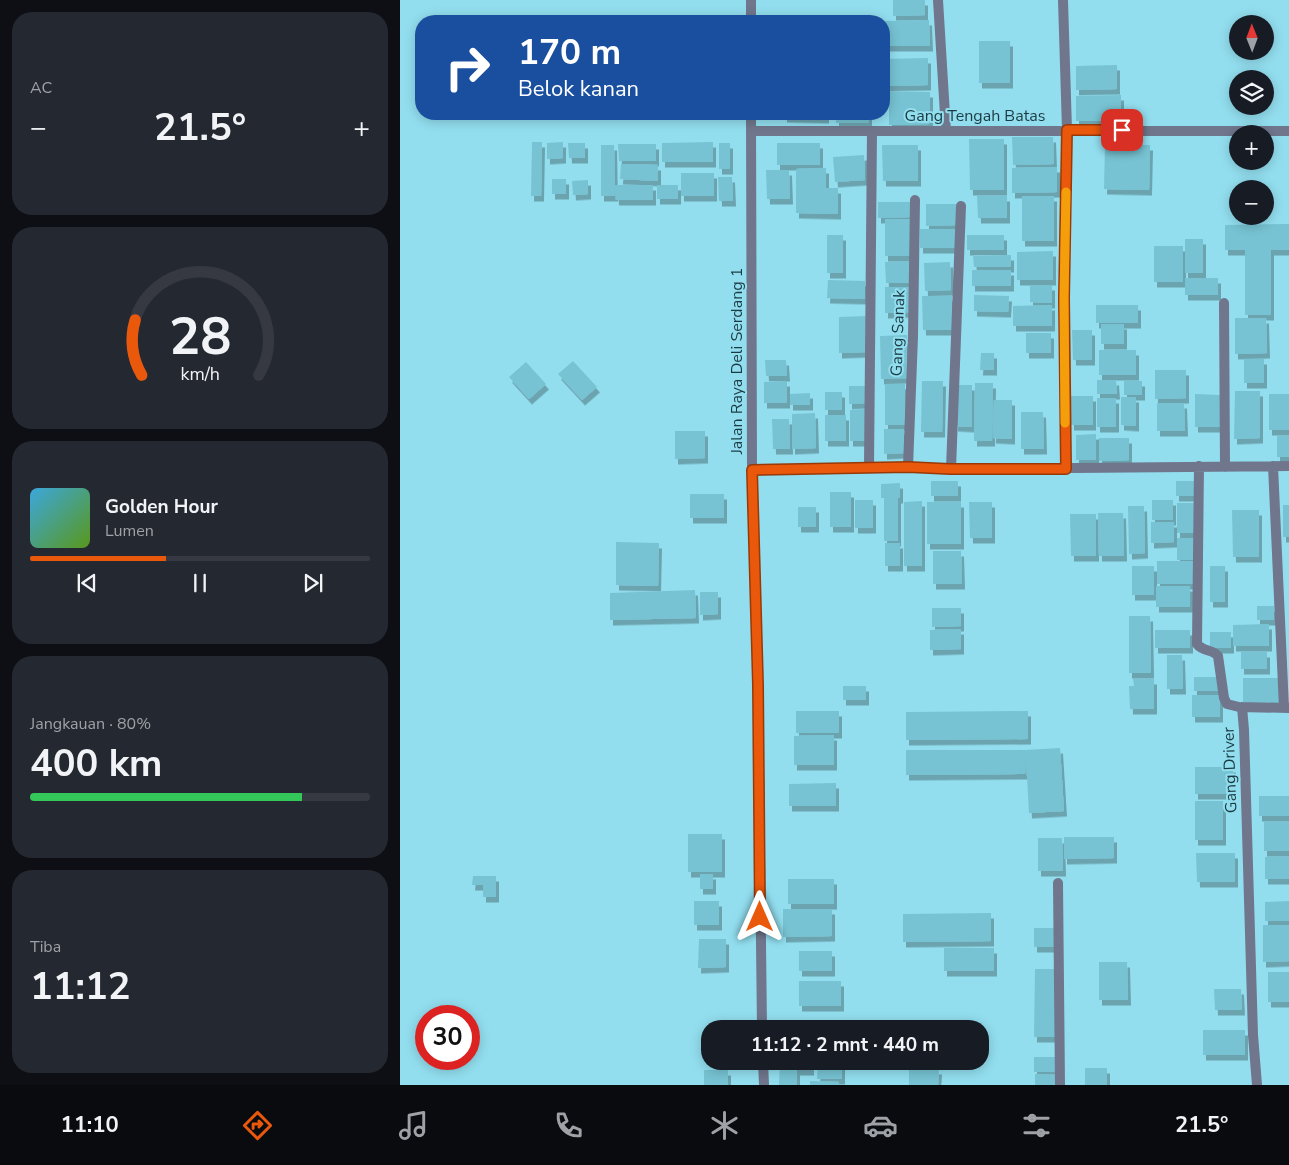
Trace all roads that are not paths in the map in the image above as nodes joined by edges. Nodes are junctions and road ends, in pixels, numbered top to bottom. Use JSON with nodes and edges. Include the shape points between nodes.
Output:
{"nodes":[{"id":1,"x":751,"y":0,"type":"edge"},
{"id":2,"x":938,"y":0,"type":"edge"},
{"id":3,"x":1063,"y":0,"type":"edge"},
{"id":4,"x":751,"y":15,"type":"edge"},
{"id":5,"x":751,"y":120,"type":"edge"},
{"id":6,"x":1067,"y":130,"type":"junction"},
{"id":7,"x":752,"y":131,"type":"junction"},
{"id":8,"x":872,"y":131,"type":"junction"},
{"id":9,"x":946,"y":131,"type":"junction"},
{"id":10,"x":1289,"y":131,"type":"edge"},
{"id":11,"x":915,"y":200,"type":"dead end"},
{"id":12,"x":961,"y":206,"type":"dead end"},
{"id":13,"x":1224,"y":303,"type":"dead end"},
{"id":14,"x":1199,"y":466,"type":"junction"},
{"id":15,"x":1274,"y":466,"type":"junction"},
{"id":16,"x":1289,"y":466,"type":"edge"},
{"id":17,"x":869,"y":467,"type":"junction"},
{"id":18,"x":908,"y":467,"type":"junction"},
{"id":19,"x":1225,"y":467,"type":"junction"},
{"id":20,"x":950,"y":469,"type":"junction"},
{"id":21,"x":1066,"y":469,"type":"junction"},
{"id":22,"x":752,"y":470,"type":"junction"},
{"id":23,"x":1242,"y":707,"type":"junction"},
{"id":24,"x":1286,"y":708,"type":"edge"},
{"id":25,"x":1058,"y":882,"type":"dead end"},
{"id":26,"x":762,"y":1020,"type":"edge"},
{"id":27,"x":763,"y":1070,"type":"edge"},
{"id":28,"x":764,"y":1085,"type":"edge"},
{"id":29,"x":1060,"y":1085,"type":"edge"},
{"id":30,"x":1257,"y":1085,"type":"edge"}],
"edges":[{"from":1,"to":4,"type":"street"},
{"from":2,"to":9,"type":"street"},
{"from":3,"to":6,"type":"street"},
{"from":5,"to":7,"type":"street","name":"Jalan Raya Deli Serdang 1"},
{"from":6,"to":9,"type":"street","name":"Gang Tengah Batas"},
{"from":6,"to":10,"type":"street","name":"Gang Tengah Batas"},
{"from":6,"to":21,"type":"street","via":[[1064,298]]},
{"from":7,"to":8,"type":"street","name":"Gang Tengah Batas"},
{"from":7,"to":22,"type":"street","name":"Jalan Raya Deli Serdang 1"},
{"from":8,"to":9,"type":"street","name":"Gang Tengah Batas"},
{"from":8,"to":17,"type":"street"},
{"from":11,"to":18,"type":"street","name":"Gang Sanak"},
{"from":12,"to":20,"type":"street"},
{"from":13,"to":19,"type":"street"},
{"from":14,"to":19,"type":"street"},
{"from":14,"to":21,"type":"street"},
{"from":14,"to":23,"type":"street","via":[[1196,642],[1218,656],[1224,702]]},
{"from":15,"to":16,"type":"street"},
{"from":15,"to":19,"type":"street"},
{"from":15,"to":24,"type":"street","name":"Gang Driver"},
{"from":17,"to":18,"type":"street"},
{"from":17,"to":22,"type":"street"},
{"from":18,"to":20,"type":"street"},
{"from":20,"to":21,"type":"street"},
{"from":22,"to":26,"type":"street","name":"Jalan Raya Deli Serdang 1"},
{"from":23,"to":24,"type":"street","name":"Gang Driver"},
{"from":23,"to":30,"type":"street","name":"Gang Driver"},
{"from":25,"to":29,"type":"street"},
{"from":27,"to":28,"type":"street"}]}
